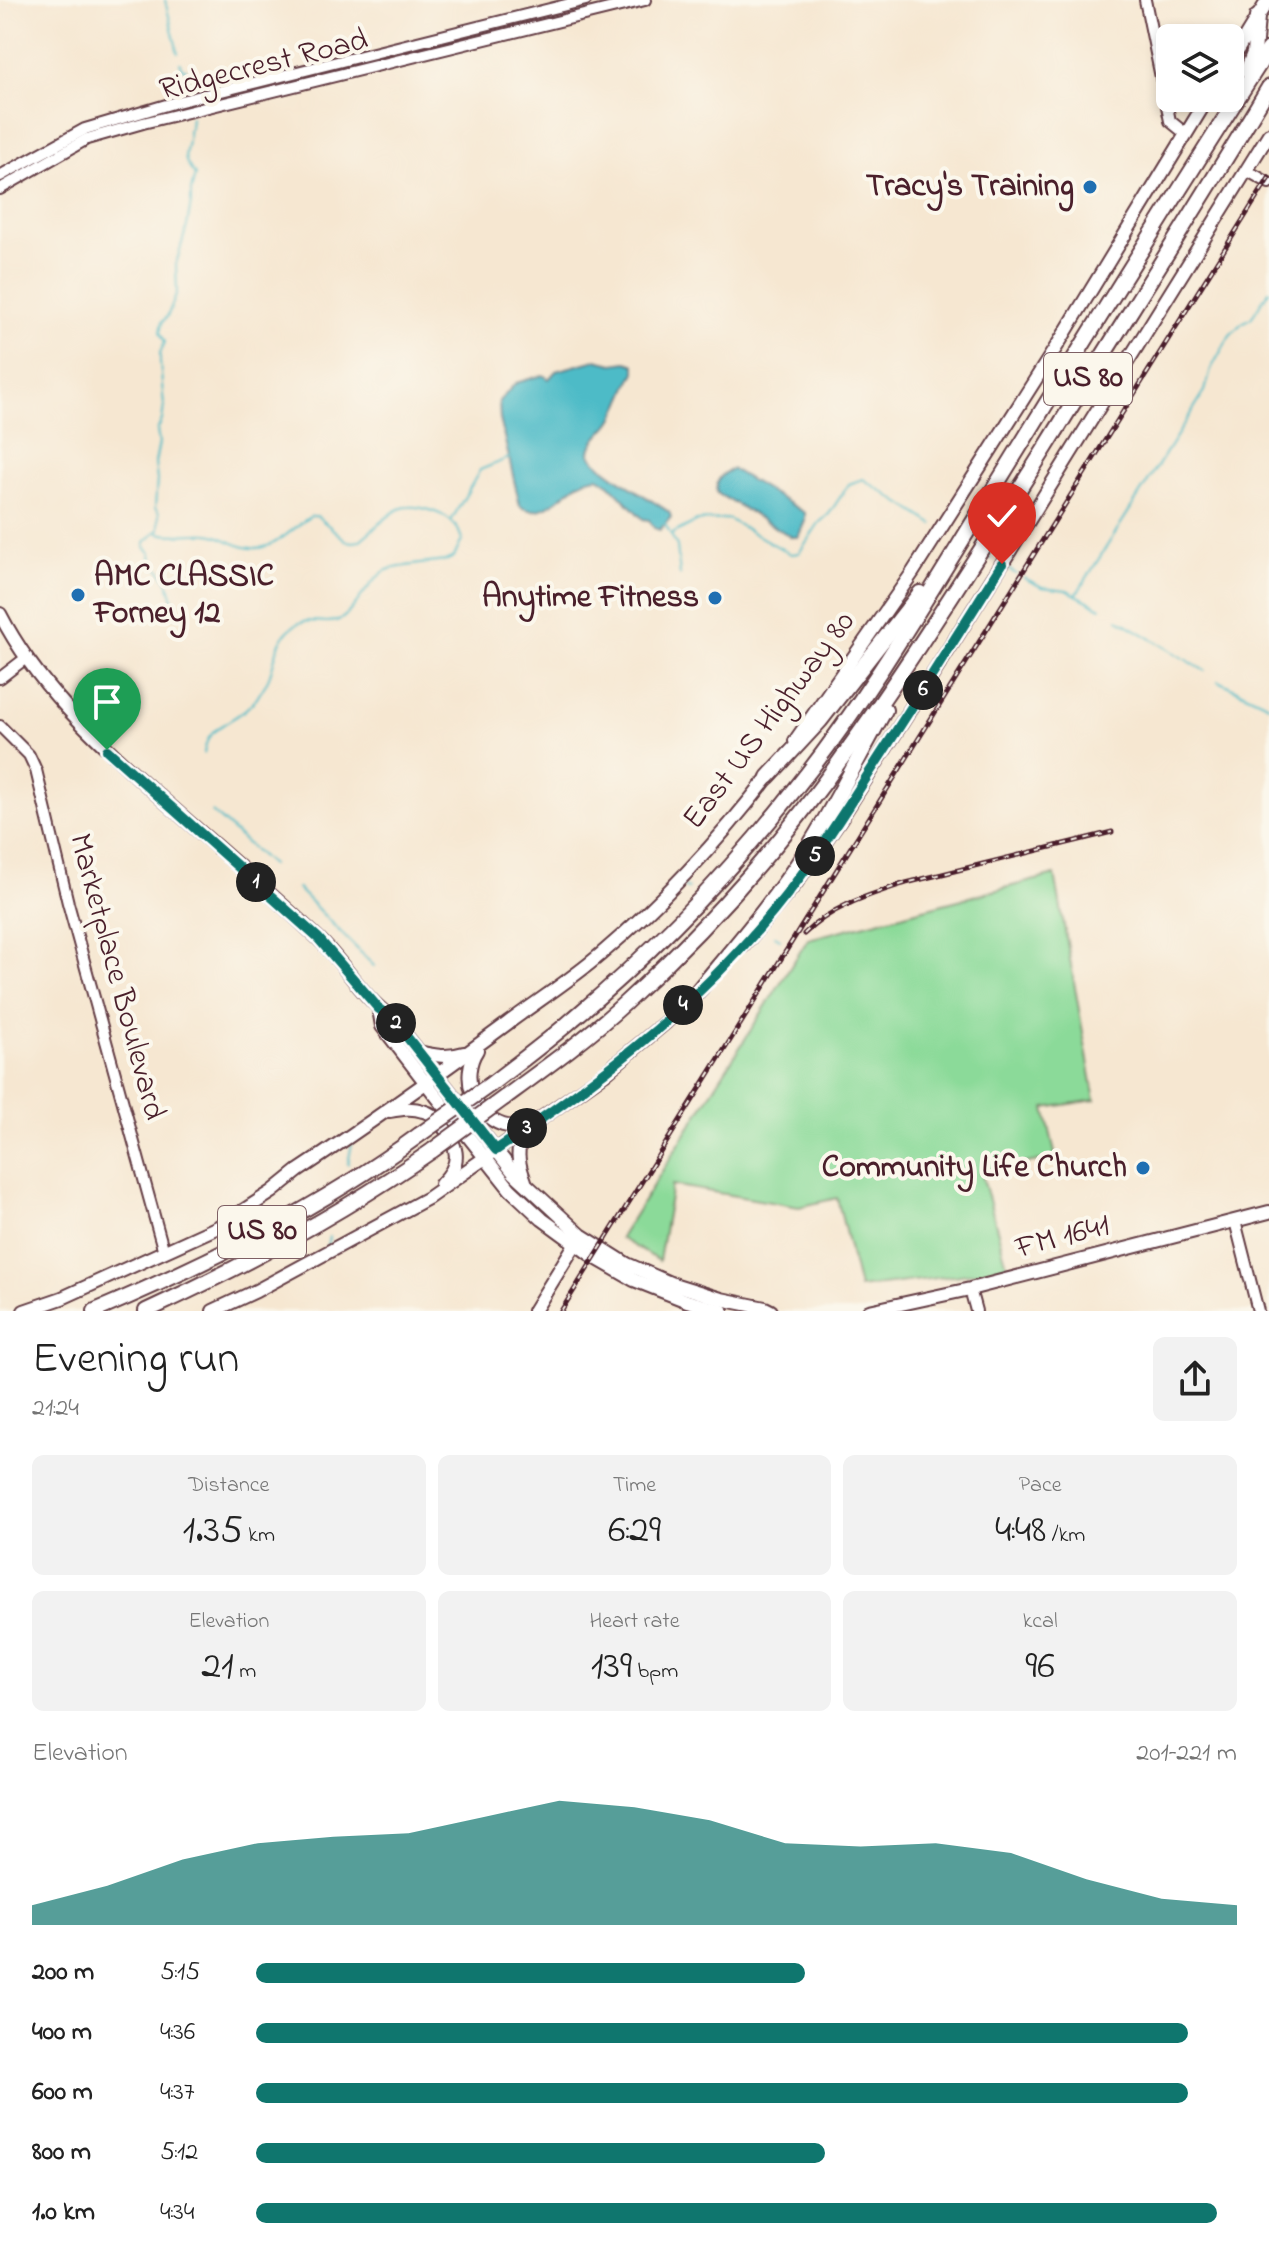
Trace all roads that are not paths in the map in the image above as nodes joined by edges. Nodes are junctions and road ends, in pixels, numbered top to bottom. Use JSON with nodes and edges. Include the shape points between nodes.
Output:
{"nodes":[{"id":1,"x":586,"y":0,"type":"edge"},
{"id":2,"x":645,"y":0,"type":"edge"},
{"id":3,"x":1145,"y":0,"type":"edge"},
{"id":4,"x":1268,"y":0,"type":"edge"},
{"id":5,"x":1257,"y":17,"type":"junction"},
{"id":6,"x":1244,"y":39,"type":"edge"},
{"id":7,"x":1269,"y":49,"type":"edge"},
{"id":8,"x":1244,"y":79,"type":"edge"},
{"id":9,"x":1269,"y":87,"type":"edge"},
{"id":10,"x":1244,"y":88,"type":"edge"},
{"id":11,"x":1199,"y":112,"type":"edge"},
{"id":12,"x":1229,"y":112,"type":"edge"},
{"id":13,"x":1186,"y":134,"type":"junction"},
{"id":14,"x":1269,"y":134,"type":"edge"},
{"id":15,"x":1246,"y":170,"type":"junction"},
{"id":16,"x":0,"y":176,"type":"edge"},
{"id":17,"x":1269,"y":183,"type":"edge"},
{"id":18,"x":0,"y":189,"type":"edge"},
{"id":19,"x":973,"y":522,"type":"junction"},
{"id":20,"x":0,"y":614,"type":"edge"},
{"id":21,"x":26,"y":658,"type":"junction"},
{"id":22,"x":902,"y":670,"type":"junction"},
{"id":23,"x":0,"y":678,"type":"edge"},
{"id":24,"x":0,"y":726,"type":"edge"},
{"id":25,"x":768,"y":777,"type":"junction"},
{"id":26,"x":696,"y":993,"type":"junction"},
{"id":27,"x":379,"y":1009,"type":"junction"},
{"id":28,"x":484,"y":1041,"type":"junction"},
{"id":29,"x":419,"y":1051,"type":"junction"},
{"id":30,"x":471,"y":1051,"type":"junction"},
{"id":31,"x":437,"y":1075,"type":"junction"},
{"id":32,"x":426,"y":1083,"type":"junction"},
{"id":33,"x":386,"y":1111,"type":"junction"},
{"id":34,"x":529,"y":1127,"type":"junction"},
{"id":35,"x":496,"y":1150,"type":"junction"},
{"id":36,"x":485,"y":1158,"type":"junction"},
{"id":37,"x":528,"y":1188,"type":"junction"},
{"id":38,"x":428,"y":1198,"type":"junction"},
{"id":39,"x":1269,"y":1212,"type":"edge"},
{"id":40,"x":1235,"y":1221,"type":"junction"},
{"id":41,"x":578,"y":1240,"type":"junction"},
{"id":42,"x":164,"y":1252,"type":"junction"},
{"id":43,"x":970,"y":1289,"type":"junction"},
{"id":44,"x":24,"y":1311,"type":"edge"},
{"id":45,"x":95,"y":1311,"type":"edge"},
{"id":46,"x":146,"y":1311,"type":"edge"},
{"id":47,"x":213,"y":1311,"type":"edge"},
{"id":48,"x":534,"y":1311,"type":"edge"},
{"id":49,"x":722,"y":1311,"type":"edge"},
{"id":50,"x":771,"y":1311,"type":"edge"},
{"id":51,"x":869,"y":1311,"type":"edge"},
{"id":52,"x":976,"y":1311,"type":"edge"},
{"id":53,"x":1258,"y":1311,"type":"edge"}],
"edges":[{"from":1,"to":16,"type":"street","name":"Ridgecrest Road","via":[[85,129]]},
{"from":2,"to":18,"type":"street","name":"Ridgecrest Road","via":[[87,139]]},
{"from":3,"to":13,"type":"street","via":[[1170,121]]},
{"from":4,"to":5,"type":"main road"},
{"from":5,"to":6,"type":"main road"},
{"from":5,"to":8,"type":"highway","via":[[1254,53]]},
{"from":7,"to":10,"type":"highway","number":"US 80"},
{"from":9,"to":22,"type":"highway","number":"US 80"},
{"from":11,"to":13,"type":"main road","name":"East US Highway 80"},
{"from":12,"to":19,"type":"highway","number":"US 80"},
{"from":13,"to":25,"type":"main road","name":"East US Highway 80","via":[[876,626]]},
{"from":14,"to":15,"type":"main road"},
{"from":15,"to":17,"type":"street"},
{"from":15,"to":26,"type":"main road","via":[[841,818],[796,883]]},
{"from":19,"to":25,"type":"highway","via":[[820,721]]},
{"from":19,"to":45,"type":"highway","number":"US 80","bridge":true,"via":[[844,725],[776,812],[718,879],[573,1019],[371,1171],[194,1267]]},
{"from":20,"to":21,"type":"main road"},
{"from":21,"to":23,"type":"street"},
{"from":21,"to":27,"type":"main road","via":[[83,727],[318,938]]},
{"from":22,"to":26,"type":"highway","via":[[896,690],[804,854]]},
{"from":22,"to":46,"type":"highway","number":"US 80","bridge":true,"via":[[794,820],[717,910],[624,1004],[396,1176],[296,1236]]},
{"from":24,"to":42,"type":"street","name":"Marketplace Boulevard","via":[[29,755],[36,770]]},
{"from":25,"to":28,"type":"main road","name":"East US Highway 80","via":[[625,933]]},
{"from":26,"to":34,"type":"main road","via":[[632,1052]]},
{"from":27,"to":29,"type":"main road"},
{"from":27,"to":32,"type":"main road","via":[[382,1026]]},
{"from":28,"to":30,"type":"main road","name":"East US Highway 80"},
{"from":28,"to":34,"type":"main road","via":[[469,1066],[476,1100],[502,1124]]},
{"from":29,"to":30,"type":"main road","via":[[452,1057]]},
{"from":29,"to":31,"type":"main road"},
{"from":30,"to":31,"type":"main road","name":"East US Highway 80"},
{"from":31,"to":32,"type":"main road","name":"East US Highway 80"},
{"from":31,"to":35,"type":"main road"},
{"from":32,"to":33,"type":"main road","name":"East US Highway 80"},
{"from":32,"to":36,"type":"main road"},
{"from":33,"to":38,"type":"main road","via":[[428,1113],[452,1140],[453,1168]]},
{"from":33,"to":42,"type":"main road","name":"East US Highway 80","via":[[236,1216]]},
{"from":34,"to":35,"type":"main road"},
{"from":34,"to":37,"type":"main road","via":[[517,1156]]},
{"from":35,"to":36,"type":"main road"},
{"from":35,"to":37,"type":"main road"},
{"from":36,"to":38,"type":"main road"},
{"from":36,"to":41,"type":"main road","via":[[542,1219]]},
{"from":37,"to":41,"type":"main road"},
{"from":38,"to":47,"type":"main road"},
{"from":39,"to":40,"type":"main road","name":"FM 1641","number":"FM 1641"},
{"from":40,"to":43,"type":"main road","name":"FM 1641","number":"FM 1641"},
{"from":40,"to":53,"type":"street"},
{"from":41,"to":48,"type":"main road"},
{"from":41,"to":49,"type":"main road","via":[[613,1269],[645,1285]]},
{"from":41,"to":50,"type":"main road","via":[[670,1283]]},
{"from":42,"to":44,"type":"main road","name":"East US Highway 80"},
{"from":43,"to":51,"type":"main road","name":"FM 1641","number":"FM 1641"},
{"from":43,"to":52,"type":"street"}]}
